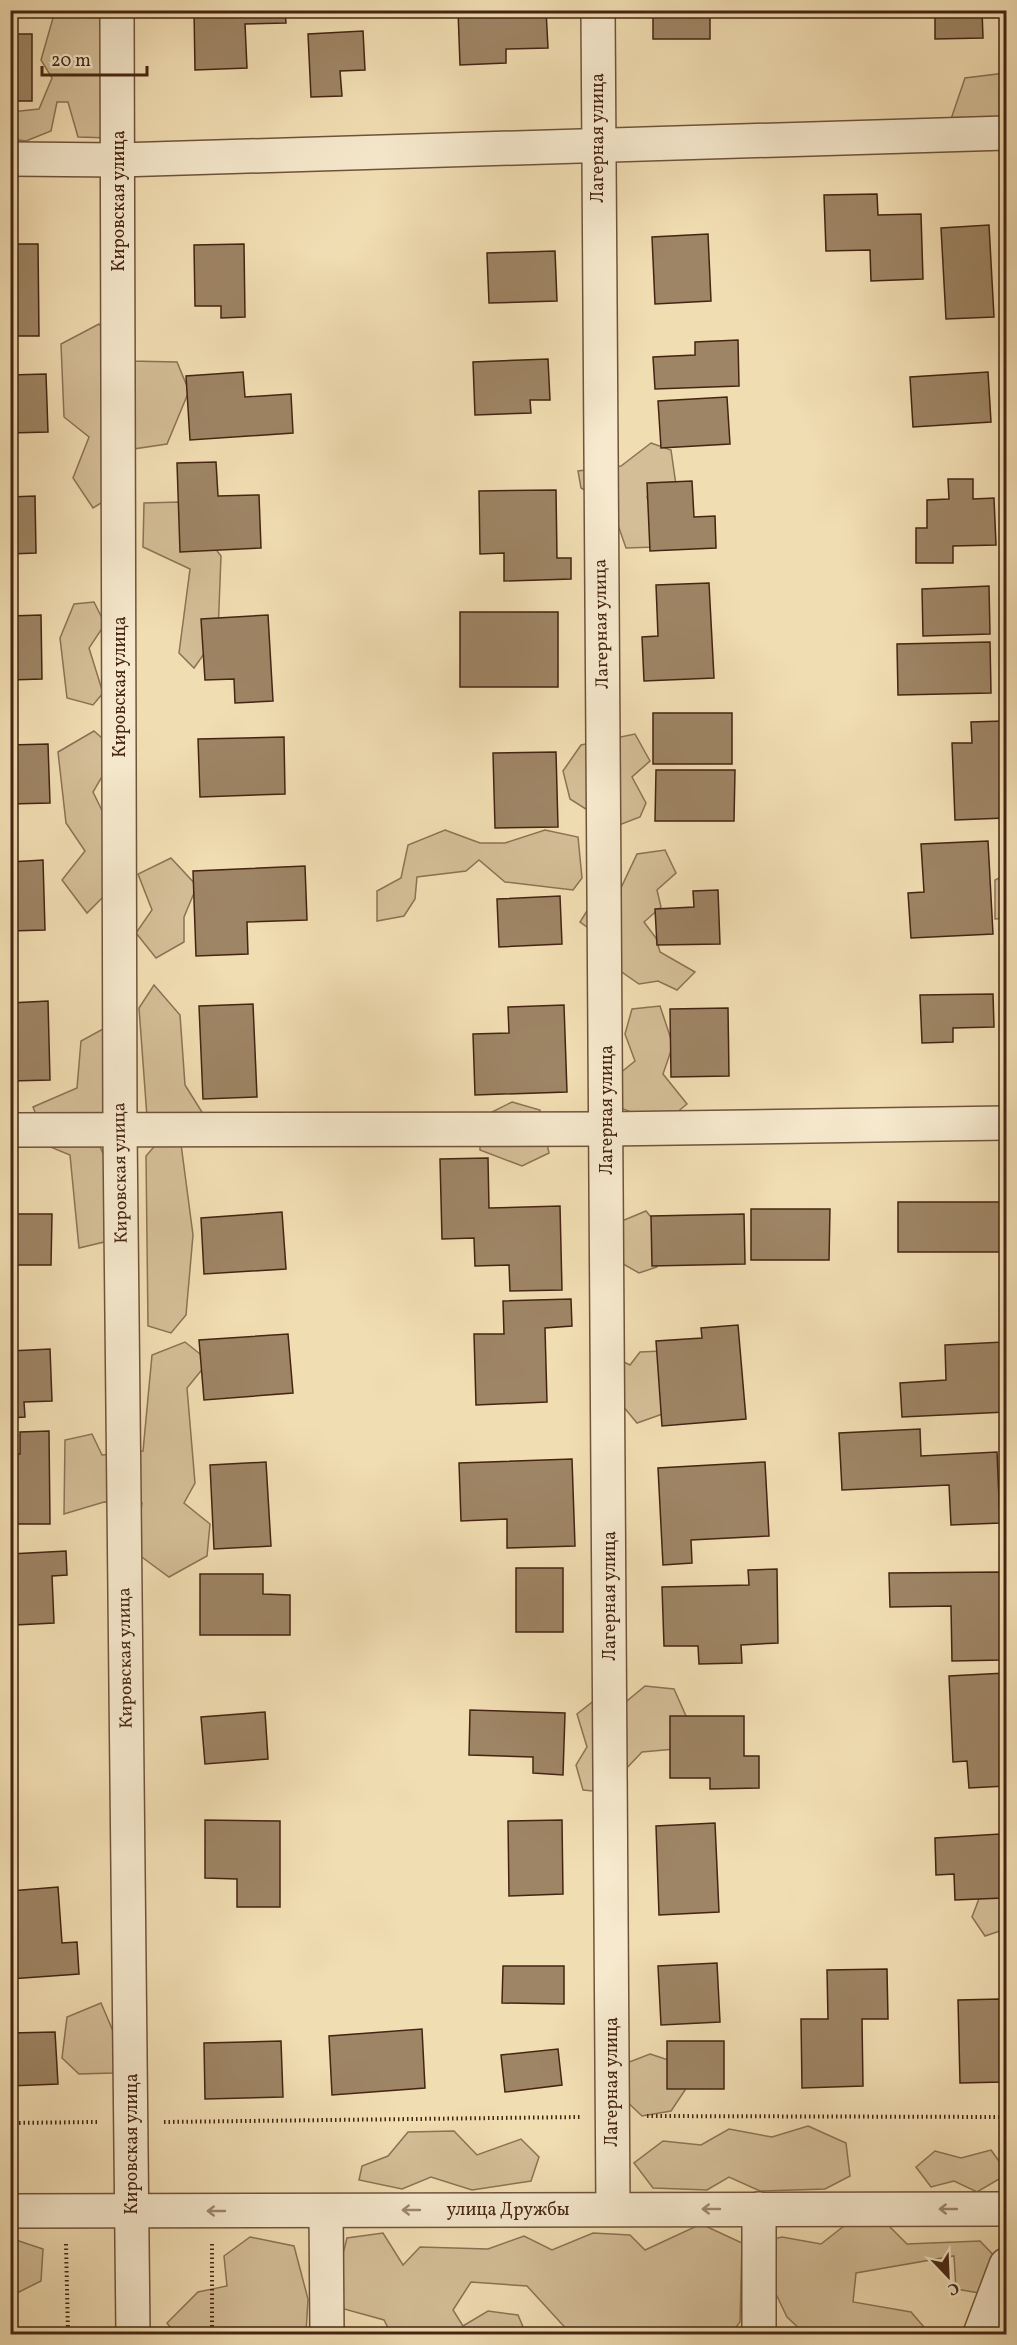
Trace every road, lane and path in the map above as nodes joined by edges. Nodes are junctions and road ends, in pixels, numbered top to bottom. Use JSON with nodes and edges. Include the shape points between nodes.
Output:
{"nodes":[{"id":1,"x":117,"y":10,"type":"edge"},
{"id":2,"x":598,"y":10,"type":"edge"},
{"id":3,"x":1006,"y":133,"type":"edge"},
{"id":4,"x":598,"y":144,"type":"junction"},
{"id":5,"x":10,"y":159,"type":"edge"},
{"id":6,"x":119,"y":160,"type":"junction"},
{"id":7,"x":1006,"y":1123,"type":"edge"},
{"id":8,"x":607,"y":1129,"type":"junction"},
{"id":9,"x":10,"y":1130,"type":"edge"},
{"id":10,"x":120,"y":1131,"type":"junction"},
{"id":11,"x":612,"y":2116,"type":"junction"},
{"id":12,"x":1006,"y":2117,"type":"edge"},
{"id":13,"x":132,"y":2122,"type":"junction"},
{"id":14,"x":10,"y":2123,"type":"edge"},
{"id":15,"x":613,"y":2209,"type":"junction"},
{"id":16,"x":759,"y":2209,"type":"junction"},
{"id":17,"x":1006,"y":2209,"type":"edge"},
{"id":18,"x":10,"y":2211,"type":"edge"},
{"id":19,"x":66,"y":2211,"type":"junction"},
{"id":20,"x":132,"y":2211,"type":"junction"},
{"id":21,"x":212,"y":2211,"type":"junction"},
{"id":22,"x":326,"y":2211,"type":"junction"},
{"id":23,"x":1006,"y":2265,"type":"edge"},
{"id":24,"x":68,"y":2334,"type":"edge"},
{"id":25,"x":133,"y":2334,"type":"edge"},
{"id":26,"x":212,"y":2334,"type":"edge"},
{"id":27,"x":327,"y":2334,"type":"edge"},
{"id":28,"x":759,"y":2334,"type":"edge"},
{"id":29,"x":980,"y":2334,"type":"edge"}],
"edges":[{"from":1,"to":6,"type":"street","name":"Кировская улица"},
{"from":2,"to":4,"type":"street","name":"Лагерная улица"},
{"from":3,"to":4,"type":"street"},
{"from":4,"to":6,"type":"street"},
{"from":4,"to":8,"type":"street","name":"Лагерная улица"},
{"from":5,"to":6,"type":"street"},
{"from":6,"to":10,"type":"street","name":"Кировская улица"},
{"from":7,"to":8,"type":"street"},
{"from":8,"to":10,"type":"street"},
{"from":8,"to":11,"type":"street","name":"Лагерная улица"},
{"from":9,"to":10,"type":"street"},
{"from":10,"to":13,"type":"street","name":"Кировская улица"},
{"from":11,"to":12,"type":"path"},
{"from":11,"to":13,"type":"path"},
{"from":11,"to":15,"type":"street","name":"Лагерная улица"},
{"from":13,"to":14,"type":"path"},
{"from":13,"to":20,"type":"street","name":"Кировская улица"},
{"from":16,"to":15,"type":"street","name":"улица Дружбы","one_way":true},
{"from":15,"to":22,"type":"street","name":"улица Дружбы","one_way":true},
{"from":17,"to":16,"type":"street","name":"улица Дружбы","one_way":true},
{"from":16,"to":28,"type":"street"},
{"from":18,"to":19,"type":"street","name":"улица Дружбы"},
{"from":19,"to":20,"type":"street","name":"улица Дружбы"},
{"from":19,"to":24,"type":"path"},
{"from":20,"to":21,"type":"street","name":"улица Дружбы"},
{"from":20,"to":25,"type":"street","name":"Кировская улица"},
{"from":22,"to":21,"type":"street","name":"улица Дружбы","one_way":true},
{"from":21,"to":26,"type":"path"},
{"from":22,"to":27,"type":"street"},
{"from":23,"to":29,"type":"street"}]}
